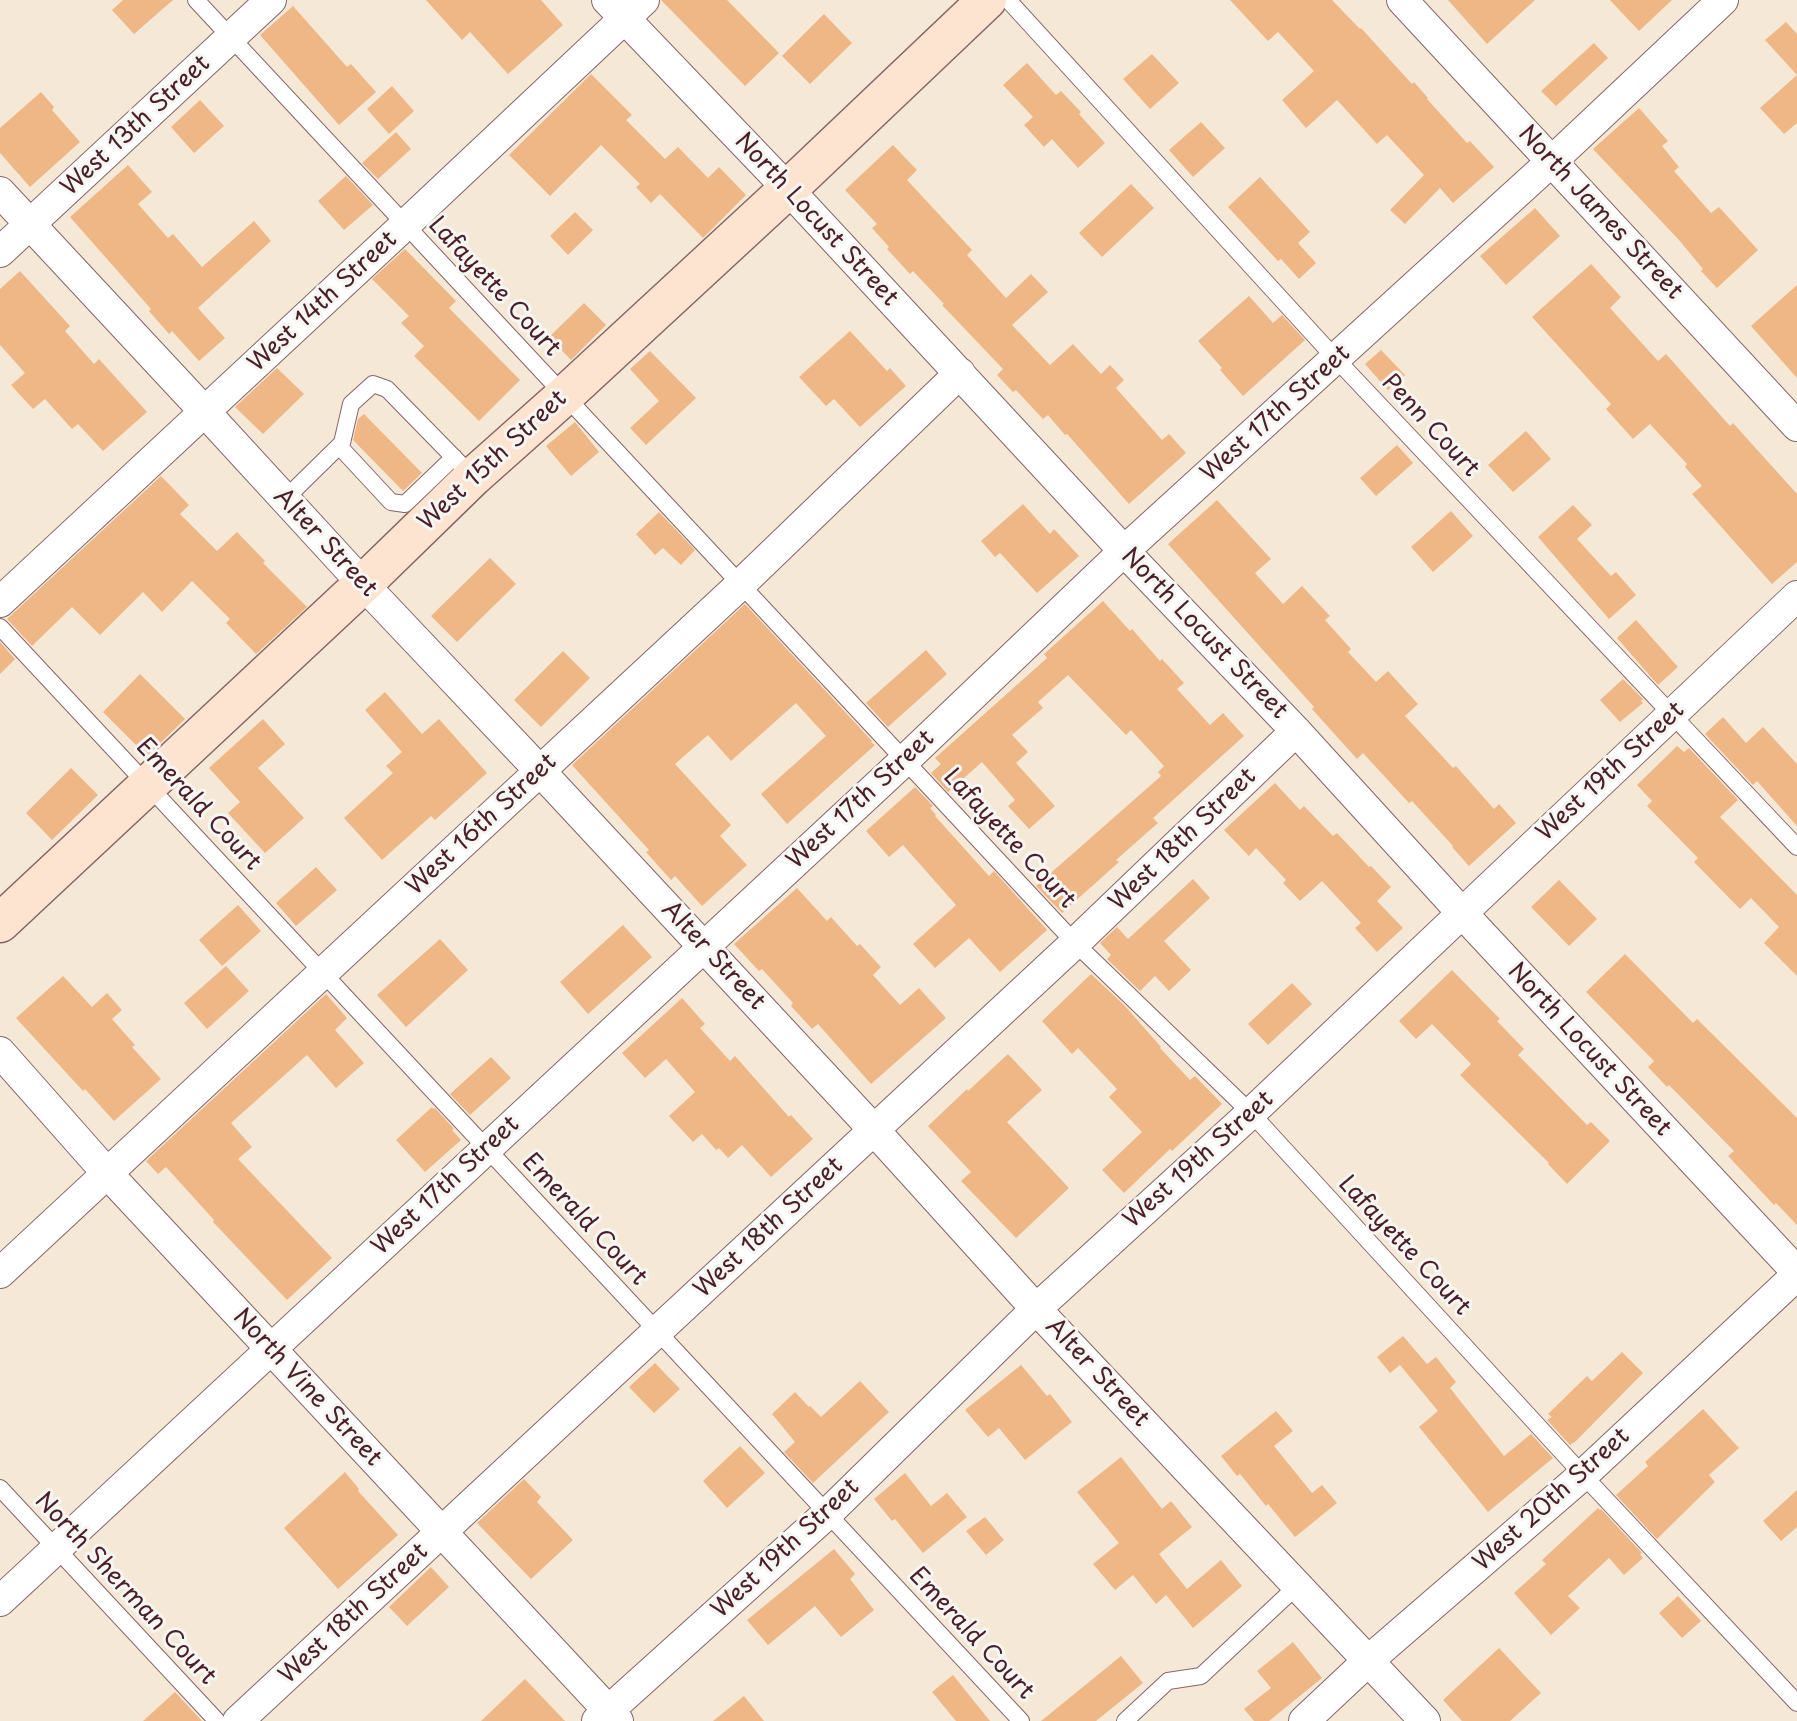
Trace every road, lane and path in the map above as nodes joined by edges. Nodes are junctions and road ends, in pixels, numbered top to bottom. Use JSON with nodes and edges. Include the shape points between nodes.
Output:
{"nodes":[{"id":1,"x":196,"y":0,"type":"edge"},
{"id":2,"x":271,"y":0,"type":"edge"},
{"id":3,"x":987,"y":0,"type":"edge"},
{"id":4,"x":1008,"y":0,"type":"edge"},
{"id":5,"x":1402,"y":0,"type":"edge"},
{"id":6,"x":1723,"y":0,"type":"edge"},
{"id":7,"x":625,"y":6,"type":"edge"},
{"id":8,"x":231,"y":38,"type":"junction"},
{"id":9,"x":1552,"y":161,"type":"junction"},
{"id":10,"x":788,"y":189,"type":"junction"},
{"id":11,"x":0,"y":192,"type":"edge"},
{"id":12,"x":30,"y":224,"type":"junction"},
{"id":13,"x":405,"y":225,"type":"junction"},
{"id":14,"x":0,"y":252,"type":"edge"},
{"id":15,"x":1336,"y":359,"type":"junction"},
{"id":16,"x":960,"y":373,"type":"junction"},
{"id":17,"x":564,"y":396,"type":"junction"},
{"id":18,"x":205,"y":412,"type":"junction"},
{"id":19,"x":1797,"y":426,"type":"edge"},
{"id":20,"x":340,"y":446,"type":"junction"},
{"id":21,"x":463,"y":467,"type":"junction"},
{"id":22,"x":285,"y":499,"type":"junction"},
{"id":23,"x":1124,"y":551,"type":"junction"},
{"id":24,"x":363,"y":584,"type":"junction"},
{"id":25,"x":740,"y":585,"type":"junction"},
{"id":26,"x":1797,"y":596,"type":"edge"},
{"id":27,"x":0,"y":602,"type":"edge"},
{"id":28,"x":0,"y":627,"type":"edge"},
{"id":29,"x":1672,"y":714,"type":"junction"},
{"id":30,"x":1296,"y":731,"type":"junction"},
{"id":31,"x":905,"y":760,"type":"junction"},
{"id":32,"x":540,"y":771,"type":"junction"},
{"id":33,"x":148,"y":785,"type":"junction"},
{"id":34,"x":1797,"y":847,"type":"edge"},
{"id":35,"x":1462,"y":913,"type":"junction"},
{"id":36,"x":0,"y":923,"type":"edge"},
{"id":37,"x":1075,"y":943,"type":"junction"},
{"id":38,"x":704,"y":947,"type":"junction"},
{"id":39,"x":323,"y":973,"type":"junction"},
{"id":40,"x":0,"y":1052,"type":"edge"},
{"id":41,"x":1251,"y":1113,"type":"junction"},
{"id":42,"x":874,"y":1130,"type":"junction"},
{"id":43,"x":487,"y":1149,"type":"junction"},
{"id":44,"x":107,"y":1173,"type":"junction"},
{"id":45,"x":0,"y":1273,"type":"edge"},
{"id":46,"x":1797,"y":1274,"type":"edge"},
{"id":47,"x":1036,"y":1309,"type":"junction"},
{"id":48,"x":657,"y":1332,"type":"junction"},
{"id":49,"x":271,"y":1349,"type":"junction"},
{"id":50,"x":1583,"y":1475,"type":"junction"},
{"id":51,"x":0,"y":1488,"type":"edge"},
{"id":52,"x":828,"y":1513,"type":"junction"},
{"id":53,"x":442,"y":1532,"type":"junction"},
{"id":54,"x":56,"y":1549,"type":"junction"},
{"id":55,"x":1298,"y":1585,"type":"junction"},
{"id":56,"x":0,"y":1601,"type":"edge"},
{"id":57,"x":1369,"y":1661,"type":"junction"},
{"id":58,"x":1797,"y":1703,"type":"edge"},
{"id":59,"x":608,"y":1718,"type":"edge"},
{"id":60,"x":217,"y":1721,"type":"edge"},
{"id":61,"x":239,"y":1721,"type":"edge"},
{"id":62,"x":1021,"y":1721,"type":"edge"},
{"id":63,"x":1125,"y":1721,"type":"edge"},
{"id":64,"x":1304,"y":1721,"type":"edge"},
{"id":65,"x":1426,"y":1721,"type":"edge"}],
"edges":[{"from":1,"to":8,"type":"lane","name":"Lafayette Court"},
{"from":2,"to":8,"type":"street","name":"West 13th Street"},
{"from":3,"to":10,"type":"main road","name":"West 15th Street"},
{"from":4,"to":15,"type":"lane","name":"Penn Court"},
{"from":5,"to":9,"type":"street","name":"North James Street"},
{"from":6,"to":9,"type":"street","name":"West 17th Street"},
{"from":7,"to":10,"type":"street","name":"North Locust Street"},
{"from":7,"to":13,"type":"street","name":"West 14th Street"},
{"from":8,"to":12,"type":"street","name":"West 13th Street"},
{"from":8,"to":13,"type":"lane","name":"Lafayette Court"},
{"from":9,"to":15,"type":"street","name":"West 17th Street"},
{"from":9,"to":19,"type":"street","name":"North James Street"},
{"from":10,"to":16,"type":"street","name":"North Locust Street"},
{"from":10,"to":17,"type":"main road","name":"West 15th Street"},
{"from":11,"to":12,"type":"street","name":"Alter Street"},
{"from":12,"to":14,"type":"street","name":"West 13th Street"},
{"from":12,"to":18,"type":"street","name":"Alter Street"},
{"from":13,"to":17,"type":"lane","name":"Lafayette Court"},
{"from":13,"to":18,"type":"street","name":"West 14th Street"},
{"from":15,"to":23,"type":"street","name":"West 17th Street"},
{"from":15,"to":29,"type":"lane","name":"Penn Court"},
{"from":16,"to":23,"type":"street","name":"North Locust Street"},
{"from":16,"to":25,"type":"street","name":"West 16th Street"},
{"from":17,"to":21,"type":"main road","name":"West 15th Street"},
{"from":17,"to":25,"type":"lane","name":"Lafayette Court"},
{"from":18,"to":22,"type":"street","name":"Alter Street"},
{"from":18,"to":27,"type":"street","name":"West 14th Street"},
{"from":20,"to":21,"type":"lane","via":[[391,502],[405,504]]},
{"from":20,"to":21,"type":"lane","via":[[351,404],[373,384],[387,389]]},
{"from":20,"to":22,"type":"lane"},
{"from":21,"to":24,"type":"main road","name":"West 15th Street"},
{"from":22,"to":24,"type":"street","name":"Alter Street"},
{"from":23,"to":30,"type":"street","name":"North Locust Street"},
{"from":23,"to":31,"type":"street","name":"West 17th Street"},
{"from":24,"to":32,"type":"street","name":"Alter Street"},
{"from":24,"to":33,"type":"main road","name":"West 15th Street"},
{"from":25,"to":31,"type":"lane","name":"Lafayette Court"},
{"from":25,"to":32,"type":"street","name":"West 16th Street"},
{"from":26,"to":29,"type":"street","name":"West 19th Street"},
{"from":28,"to":33,"type":"lane","name":"Emerald Court"},
{"from":29,"to":34,"type":"lane","name":"Penn Court"},
{"from":29,"to":35,"type":"street","name":"West 19th Street"},
{"from":30,"to":35,"type":"street","name":"North Locust Street"},
{"from":30,"to":37,"type":"street","name":"West 18th Street"},
{"from":31,"to":37,"type":"lane","name":"Lafayette Court"},
{"from":31,"to":38,"type":"street","name":"West 17th Street"},
{"from":32,"to":38,"type":"street","name":"Alter Street"},
{"from":32,"to":39,"type":"street","name":"West 16th Street"},
{"from":33,"to":36,"type":"main road","name":"West 15th Street"},
{"from":33,"to":39,"type":"lane","name":"Emerald Court"},
{"from":35,"to":41,"type":"street","name":"West 19th Street"},
{"from":35,"to":46,"type":"street","name":"North Locust Street"},
{"from":37,"to":41,"type":"lane","name":"Lafayette Court"},
{"from":37,"to":42,"type":"street","name":"West 18th Street"},
{"from":38,"to":42,"type":"street","name":"Alter Street"},
{"from":38,"to":43,"type":"street","name":"West 17th Street"},
{"from":39,"to":43,"type":"lane","name":"Emerald Court"},
{"from":39,"to":44,"type":"street","name":"West 16th Street"},
{"from":40,"to":44,"type":"street","name":"North Vine Street"},
{"from":41,"to":47,"type":"street","name":"West 19th Street"},
{"from":41,"to":50,"type":"lane","name":"Lafayette Court"},
{"from":42,"to":47,"type":"street","name":"Alter Street"},
{"from":42,"to":48,"type":"street","name":"West 18th Street"},
{"from":43,"to":48,"type":"lane","name":"Emerald Court"},
{"from":43,"to":49,"type":"street","name":"West 17th Street"},
{"from":44,"to":45,"type":"street","name":"West 16th Street"},
{"from":44,"to":49,"type":"street","name":"North Vine Street"},
{"from":46,"to":50,"type":"street","name":"West 20th Street"},
{"from":47,"to":52,"type":"street","name":"West 19th Street"},
{"from":47,"to":55,"type":"street","name":"Alter Street"},
{"from":48,"to":52,"type":"lane","name":"Emerald Court"},
{"from":48,"to":53,"type":"street","name":"West 18th Street"},
{"from":49,"to":53,"type":"street","name":"North Vine Street"},
{"from":49,"to":54,"type":"street","name":"West 17th Street"},
{"from":50,"to":57,"type":"street","name":"West 20th Street"},
{"from":50,"to":58,"type":"lane","name":"Lafayette Court"},
{"from":51,"to":54,"type":"lane","name":"North Sherman Court"},
{"from":52,"to":59,"type":"street","name":"West 19th Street"},
{"from":52,"to":62,"type":"lane","name":"Emerald Court"},
{"from":53,"to":59,"type":"street","name":"North Vine Street"},
{"from":53,"to":61,"type":"street","name":"West 18th Street"},
{"from":54,"to":56,"type":"street","name":"West 17th Street"},
{"from":54,"to":60,"type":"lane","name":"North Sherman Court"},
{"from":55,"to":57,"type":"street","name":"Alter Street"},
{"from":55,"to":63,"type":"lane","via":[[1201,1676],[1168,1681]]},
{"from":57,"to":64,"type":"street","name":"West 20th Street"},
{"from":57,"to":65,"type":"street","name":"Alter Street"}]}
